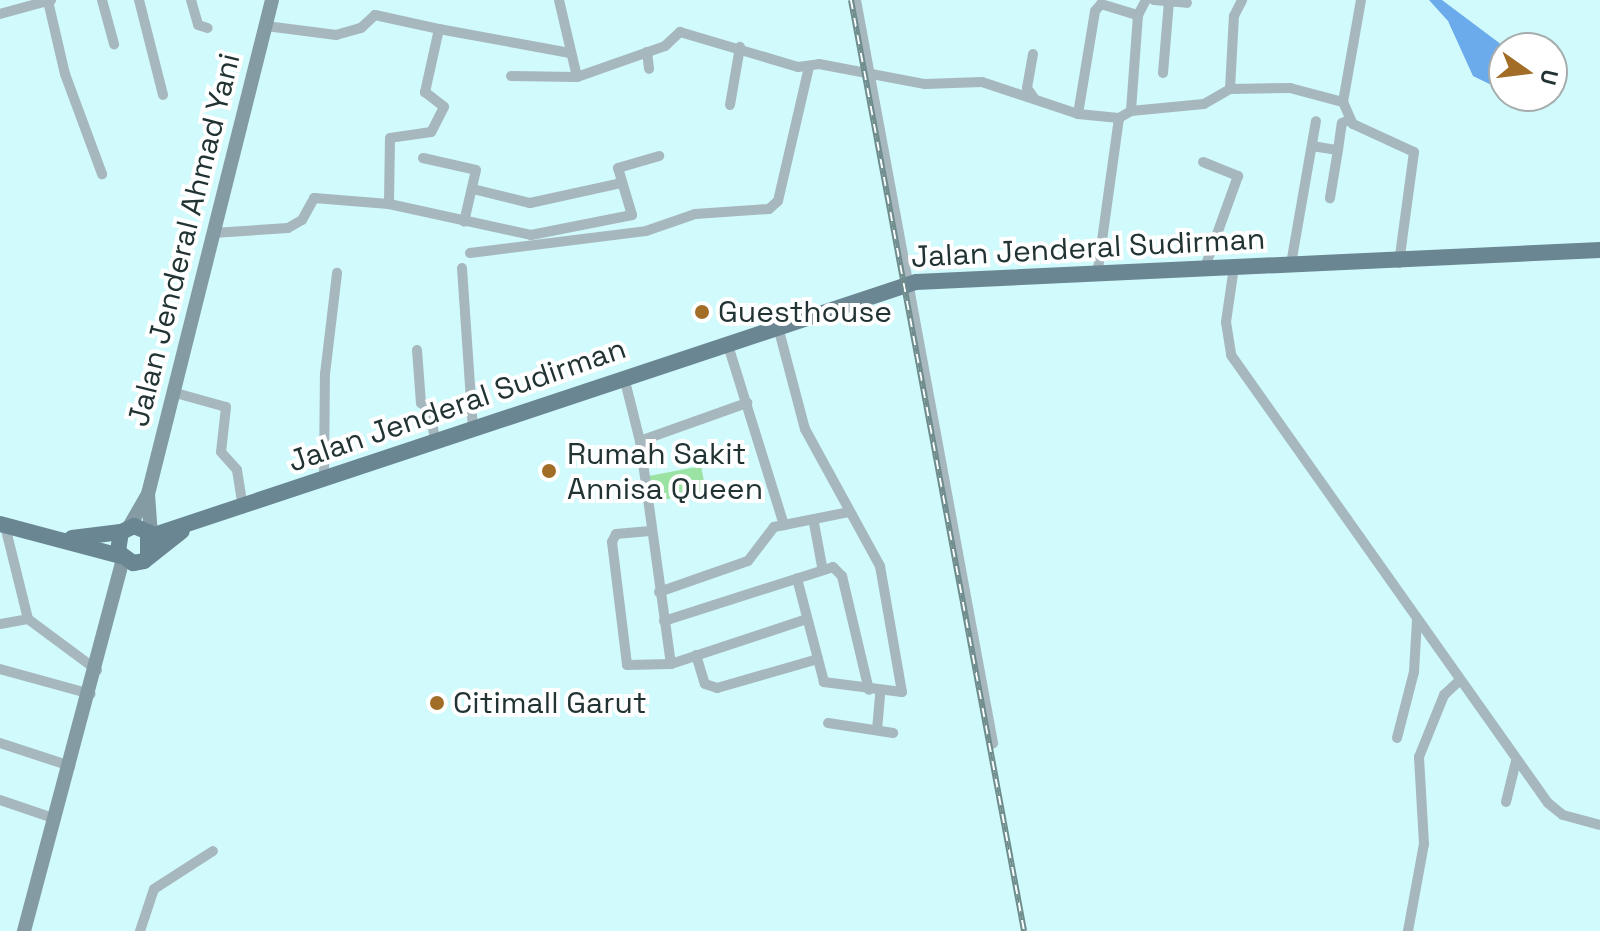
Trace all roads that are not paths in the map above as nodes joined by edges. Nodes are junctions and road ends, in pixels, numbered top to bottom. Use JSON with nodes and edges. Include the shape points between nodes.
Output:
{"nodes":[{"id":1,"x":50,"y":0,"type":"edge"},
{"id":2,"x":102,"y":0,"type":"edge"},
{"id":3,"x":139,"y":0,"type":"edge"},
{"id":4,"x":191,"y":0,"type":"edge"},
{"id":5,"x":272,"y":0,"type":"edge"},
{"id":6,"x":559,"y":0,"type":"edge"},
{"id":7,"x":856,"y":0,"type":"edge"},
{"id":8,"x":1146,"y":0,"type":"edge"},
{"id":9,"x":1154,"y":0,"type":"edge"},
{"id":10,"x":1242,"y":0,"type":"edge"},
{"id":11,"x":1361,"y":0,"type":"edge"},
{"id":12,"x":1169,"y":1,"type":"edge"},
{"id":13,"x":1187,"y":3,"type":"dead end"},
{"id":14,"x":0,"y":14,"type":"edge"},
{"id":15,"x":1138,"y":15,"type":"junction"},
{"id":16,"x":266,"y":26,"type":"junction"},
{"id":17,"x":208,"y":28,"type":"dead end"},
{"id":18,"x":439,"y":29,"type":"junction"},
{"id":19,"x":114,"y":44,"type":"dead end"},
{"id":20,"x":740,"y":47,"type":"junction"},
{"id":21,"x":647,"y":52,"type":"junction"},
{"id":22,"x":570,"y":53,"type":"junction"},
{"id":23,"x":1033,"y":54,"type":"dead end"},
{"id":24,"x":809,"y":67,"type":"junction"},
{"id":25,"x":649,"y":69,"type":"dead end"},
{"id":26,"x":869,"y":73,"type":"junction"},
{"id":27,"x":1163,"y":73,"type":"dead end"},
{"id":28,"x":511,"y":76,"type":"dead end"},
{"id":29,"x":577,"y":77,"type":"junction"},
{"id":30,"x":1230,"y":89,"type":"junction"},
{"id":31,"x":163,"y":95,"type":"dead end"},
{"id":32,"x":1034,"y":98,"type":"junction"},
{"id":33,"x":1343,"y":102,"type":"junction"},
{"id":34,"x":730,"y":105,"type":"dead end"},
{"id":35,"x":1131,"y":111,"type":"junction"},
{"id":36,"x":1078,"y":114,"type":"junction"},
{"id":37,"x":1119,"y":118,"type":"junction"},
{"id":38,"x":1349,"y":120,"type":"junction"},
{"id":39,"x":1316,"y":121,"type":"dead end"},
{"id":40,"x":1312,"y":146,"type":"junction"},
{"id":41,"x":1338,"y":150,"type":"junction"},
{"id":42,"x":659,"y":156,"type":"dead end"},
{"id":43,"x":423,"y":158,"type":"dead end"},
{"id":44,"x":1203,"y":162,"type":"dead end"},
{"id":45,"x":102,"y":174,"type":"dead end"},
{"id":46,"x":621,"y":183,"type":"junction"},
{"id":47,"x":473,"y":189,"type":"junction"},
{"id":48,"x":1330,"y":198,"type":"dead end"},
{"id":49,"x":389,"y":204,"type":"junction"},
{"id":50,"x":464,"y":222,"type":"junction"},
{"id":51,"x":213,"y":233,"type":"junction"},
{"id":52,"x":1600,"y":250,"type":"edge"},
{"id":53,"x":470,"y":253,"type":"dead end"},
{"id":54,"x":1399,"y":263,"type":"junction"},
{"id":55,"x":1291,"y":264,"type":"junction"},
{"id":56,"x":1205,"y":267,"type":"junction"},
{"id":57,"x":1234,"y":267,"type":"junction"},
{"id":58,"x":462,"y":268,"type":"dead end"},
{"id":59,"x":1098,"y":270,"type":"junction"},
{"id":60,"x":337,"y":273,"type":"dead end"},
{"id":61,"x":908,"y":285,"type":"junction"},
{"id":62,"x":778,"y":327,"type":"junction"},
{"id":63,"x":727,"y":342,"type":"junction"},
{"id":64,"x":417,"y":350,"type":"dead end"},
{"id":65,"x":624,"y":377,"type":"junction"},
{"id":66,"x":172,"y":392,"type":"junction"},
{"id":67,"x":747,"y":403,"type":"junction"},
{"id":68,"x":473,"y":429,"type":"junction"},
{"id":69,"x":640,"y":441,"type":"junction"},
{"id":70,"x":435,"y":442,"type":"junction"},
{"id":71,"x":324,"y":480,"type":"junction"},
{"id":72,"x":148,"y":494,"type":"junction"},
{"id":73,"x":243,"y":509,"type":"junction"},
{"id":74,"x":849,"y":512,"type":"junction"},
{"id":75,"x":814,"y":523,"type":"junction"},
{"id":76,"x":2,"y":525,"type":"edge"},
{"id":77,"x":784,"y":525,"type":"junction"},
{"id":78,"x":187,"y":528,"type":"junction"},
{"id":79,"x":125,"y":530,"type":"junction"},
{"id":80,"x":650,"y":531,"type":"junction"},
{"id":81,"x":151,"y":536,"type":"junction"},
{"id":82,"x":62,"y":539,"type":"junction"},
{"id":83,"x":133,"y":559,"type":"junction"},
{"id":84,"x":822,"y":566,"type":"junction"},
{"id":85,"x":797,"y":578,"type":"junction"},
{"id":86,"x":659,"y":592,"type":"junction"},
{"id":87,"x":28,"y":619,"type":"junction"},
{"id":88,"x":807,"y":619,"type":"junction"},
{"id":89,"x":1417,"y":620,"type":"junction"},
{"id":90,"x":664,"y":621,"type":"junction"},
{"id":91,"x":0,"y":624,"type":"edge"},
{"id":92,"x":696,"y":655,"type":"junction"},
{"id":93,"x":818,"y":659,"type":"junction"},
{"id":94,"x":671,"y":664,"type":"junction"},
{"id":95,"x":0,"y":669,"type":"edge"},
{"id":96,"x":98,"y":671,"type":"junction"},
{"id":97,"x":1460,"y":680,"type":"junction"},
{"id":98,"x":874,"y":692,"type":"junction"},
{"id":99,"x":91,"y":694,"type":"junction"},
{"id":100,"x":828,"y":723,"type":"dead end"},
{"id":101,"x":877,"y":730,"type":"junction"},
{"id":102,"x":893,"y":733,"type":"dead end"},
{"id":103,"x":1397,"y":738,"type":"dead end"},
{"id":104,"x":0,"y":743,"type":"edge"},
{"id":105,"x":993,"y":743,"type":"dead end"},
{"id":106,"x":1516,"y":761,"type":"junction"},
{"id":107,"x":70,"y":766,"type":"junction"},
{"id":108,"x":0,"y":800,"type":"edge"},
{"id":109,"x":1506,"y":802,"type":"dead end"},
{"id":110,"x":56,"y":819,"type":"junction"},
{"id":111,"x":1600,"y":825,"type":"edge"},
{"id":112,"x":213,"y":851,"type":"dead end"},
{"id":113,"x":24,"y":931,"type":"edge"},
{"id":114,"x":140,"y":931,"type":"edge"},
{"id":115,"x":1408,"y":931,"type":"edge"}],
"edges":[{"from":1,"to":14,"type":"street"},
{"from":1,"to":45,"type":"street","via":[[65,74]]},
{"from":2,"to":19,"type":"street"},
{"from":3,"to":31,"type":"street"},
{"from":4,"to":17,"type":"street","via":[[198,25]]},
{"from":5,"to":16,"type":"main road","name":"Jalan Jenderal Ahmad Yani"},
{"from":6,"to":22,"type":"street"},
{"from":7,"to":26,"type":"street"},
{"from":8,"to":15,"type":"street"},
{"from":9,"to":12,"type":"street"},
{"from":10,"to":30,"type":"street","via":[[1234,16]]},
{"from":11,"to":33,"type":"street"},
{"from":12,"to":13,"type":"street"},
{"from":12,"to":27,"type":"street"},
{"from":15,"to":35,"type":"street"},
{"from":15,"to":36,"type":"street","via":[[1098,6]]},
{"from":16,"to":18,"type":"street","via":[[336,35],[361,28],[378,15]]},
{"from":16,"to":51,"type":"main road","name":"Jalan Jenderal Ahmad Yani"},
{"from":18,"to":22,"type":"street"},
{"from":18,"to":49,"type":"street","via":[[425,92],[444,107],[431,132],[390,138],[395,163]]},
{"from":20,"to":21,"type":"street","via":[[676,32],[668,44]]},
{"from":20,"to":24,"type":"street"},
{"from":20,"to":34,"type":"street"},
{"from":21,"to":25,"type":"street"},
{"from":21,"to":29,"type":"street"},
{"from":22,"to":29,"type":"street"},
{"from":23,"to":32,"type":"street","via":[[1027,88]]},
{"from":24,"to":26,"type":"street"},
{"from":24,"to":53,"type":"street","via":[[778,201],[769,209],[695,214],[646,231]]},
{"from":26,"to":32,"type":"street","via":[[925,84],[982,82]]},
{"from":26,"to":61,"type":"street"},
{"from":28,"to":29,"type":"street"},
{"from":30,"to":33,"type":"street","via":[[1290,88]]},
{"from":30,"to":35,"type":"street","via":[[1204,104]]},
{"from":32,"to":36,"type":"street"},
{"from":33,"to":38,"type":"street"},
{"from":35,"to":37,"type":"street"},
{"from":36,"to":37,"type":"street"},
{"from":37,"to":59,"type":"street"},
{"from":38,"to":41,"type":"street","via":[[1342,123]]},
{"from":38,"to":54,"type":"street","via":[[1414,152]]},
{"from":39,"to":40,"type":"street"},
{"from":40,"to":41,"type":"street"},
{"from":40,"to":55,"type":"street"},
{"from":41,"to":48,"type":"street"},
{"from":42,"to":46,"type":"street","via":[[619,167]]},
{"from":43,"to":47,"type":"street","via":[[475,169]]},
{"from":44,"to":56,"type":"street","via":[[1238,176]]},
{"from":46,"to":47,"type":"street","via":[[530,203]]},
{"from":46,"to":50,"type":"street","via":[[629,216],[531,235]]},
{"from":47,"to":50,"type":"street"},
{"from":49,"to":50,"type":"street"},
{"from":49,"to":51,"type":"street","via":[[314,198],[302,220],[288,228]]},
{"from":51,"to":66,"type":"main road","name":"Jalan Jenderal Ahmad Yani"},
{"from":52,"to":54,"type":"main road","name":"Jalan Jenderal Sudirman"},
{"from":54,"to":55,"type":"main road","name":"Jalan Jenderal Sudirman"},
{"from":55,"to":57,"type":"main road","name":"Jalan Jenderal Sudirman"},
{"from":56,"to":57,"type":"main road","name":"Jalan Jenderal Sudirman"},
{"from":56,"to":59,"type":"main road","name":"Jalan Jenderal Sudirman"},
{"from":57,"to":89,"type":"street","via":[[1226,322],[1231,355]]},
{"from":58,"to":68,"type":"street"},
{"from":59,"to":61,"type":"main road","name":"Jalan Jenderal Sudirman"},
{"from":60,"to":71,"type":"street","via":[[325,374]]},
{"from":61,"to":62,"type":"main road","name":"Jalan Jenderal Sudirman"},
{"from":61,"to":105,"type":"street"},
{"from":62,"to":63,"type":"main road","name":"Jalan Jenderal Sudirman"},
{"from":62,"to":74,"type":"street","via":[[805,429]]},
{"from":63,"to":65,"type":"main road","name":"Jalan Jenderal Sudirman"},
{"from":63,"to":67,"type":"street"},
{"from":64,"to":70,"type":"street","via":[[421,403],[430,409]]},
{"from":65,"to":68,"type":"main road","name":"Jalan Jenderal Sudirman"},
{"from":65,"to":69,"type":"street"},
{"from":66,"to":72,"type":"main road","name":"Jalan Jenderal Ahmad Yani"},
{"from":66,"to":73,"type":"street","via":[[226,407],[221,452],[237,470]]},
{"from":67,"to":69,"type":"street"},
{"from":67,"to":77,"type":"street"},
{"from":68,"to":70,"type":"main road","name":"Jalan Jenderal Sudirman"},
{"from":69,"to":80,"type":"street"},
{"from":70,"to":71,"type":"main road","name":"Jalan Jenderal Sudirman"},
{"from":71,"to":73,"type":"main road","name":"Jalan Jenderal Sudirman"},
{"from":72,"to":79,"type":"main road","name":"Jalan Jenderal Ahmad Yani"},
{"from":72,"to":81,"type":"main road","name":"Jalan Jenderal Ahmad Yani"},
{"from":73,"to":78,"type":"main road","name":"Jalan Jenderal Sudirman"},
{"from":74,"to":75,"type":"street"},
{"from":74,"to":98,"type":"street","via":[[880,566],[905,681],[902,692]]},
{"from":75,"to":77,"type":"street"},
{"from":75,"to":84,"type":"street"},
{"from":76,"to":82,"type":"main road"},
{"from":76,"to":87,"type":"street"},
{"from":77,"to":86,"type":"street","via":[[769,531],[748,561]]},
{"from":78,"to":81,"type":"main road","name":"Jalan Jenderal Sudirman"},
{"from":78,"to":83,"type":"main road","name":"Jalan Jenderal Sudirman"},
{"from":79,"to":81,"type":"main road"},
{"from":79,"to":82,"type":"main road"},
{"from":79,"to":83,"type":"main road"},
{"from":80,"to":86,"type":"street"},
{"from":80,"to":94,"type":"street","via":[[616,534],[612,542],[624,661],[631,667]]},
{"from":81,"to":83,"type":"main road"},
{"from":82,"to":83,"type":"main road"},
{"from":83,"to":96,"type":"main road","via":[[120,584]]},
{"from":84,"to":85,"type":"street"},
{"from":84,"to":98,"type":"street","via":[[842,576]]},
{"from":85,"to":88,"type":"street"},
{"from":85,"to":90,"type":"street"},
{"from":86,"to":90,"type":"street"},
{"from":87,"to":91,"type":"street"},
{"from":87,"to":96,"type":"street"},
{"from":88,"to":92,"type":"street"},
{"from":88,"to":93,"type":"street"},
{"from":89,"to":97,"type":"street"},
{"from":89,"to":103,"type":"street","via":[[1414,672]]},
{"from":90,"to":94,"type":"street"},
{"from":92,"to":93,"type":"street","via":[[711,688]]},
{"from":92,"to":94,"type":"street"},
{"from":93,"to":98,"type":"street","via":[[824,682]]},
{"from":95,"to":99,"type":"street"},
{"from":96,"to":99,"type":"main road"},
{"from":97,"to":106,"type":"street"},
{"from":97,"to":115,"type":"street","via":[[1444,695],[1419,757],[1424,844]]},
{"from":98,"to":101,"type":"street"},
{"from":99,"to":107,"type":"main road"},
{"from":100,"to":101,"type":"street"},
{"from":101,"to":102,"type":"street"},
{"from":104,"to":107,"type":"street"},
{"from":106,"to":109,"type":"street"},
{"from":106,"to":111,"type":"street","via":[[1554,809]]},
{"from":107,"to":110,"type":"main road"},
{"from":108,"to":110,"type":"street"},
{"from":110,"to":113,"type":"main road"},
{"from":112,"to":114,"type":"street","via":[[154,889]]}]}
